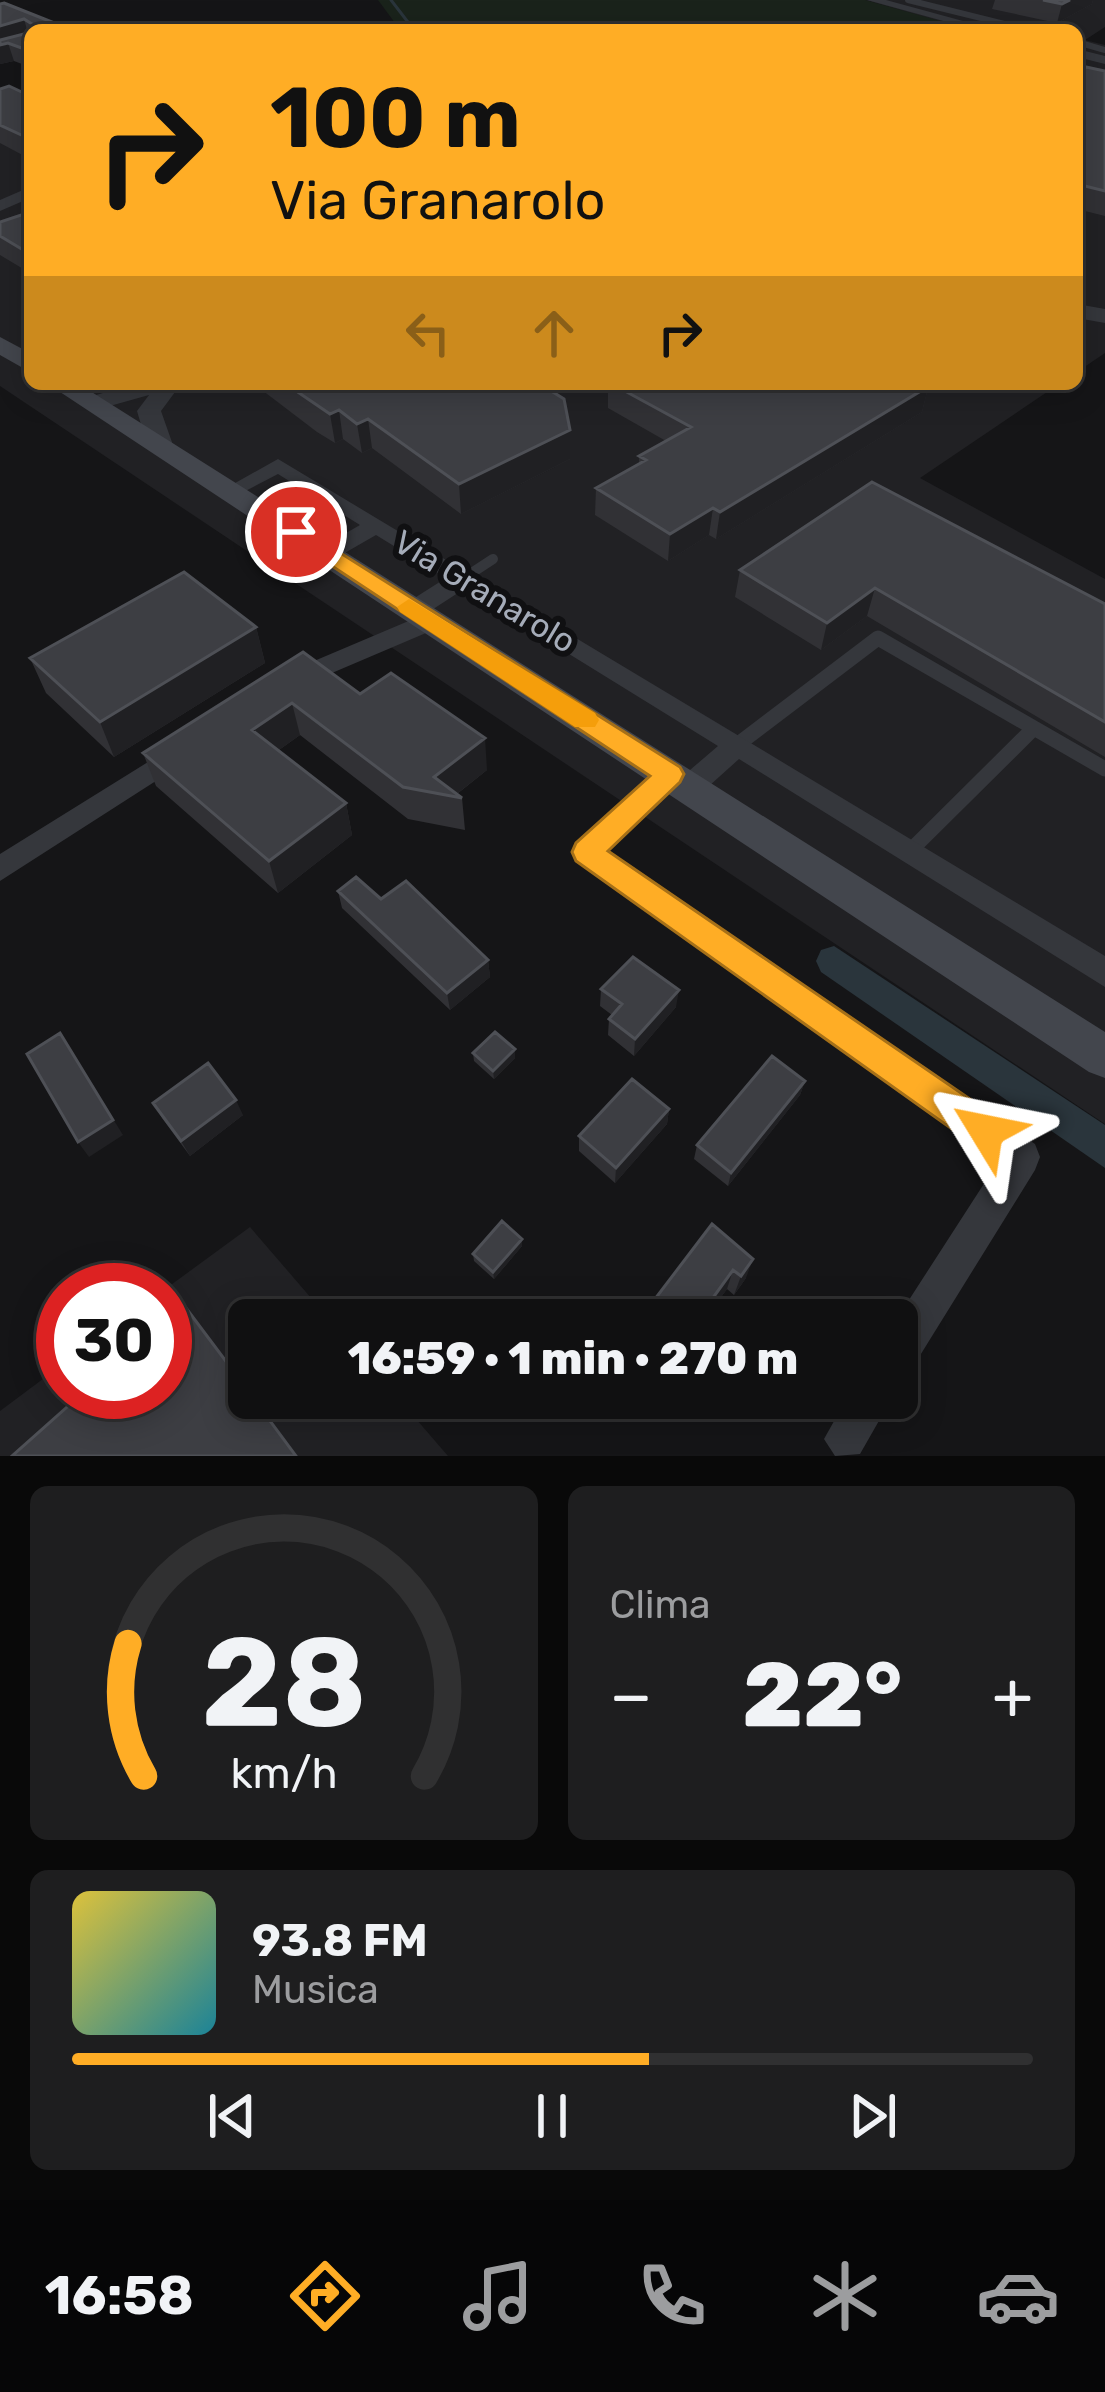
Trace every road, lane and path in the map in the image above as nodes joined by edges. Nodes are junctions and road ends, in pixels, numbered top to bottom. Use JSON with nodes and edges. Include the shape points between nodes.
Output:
{"nodes":[{"id":1,"x":873,"y":0,"type":"edge"},
{"id":2,"x":908,"y":0,"type":"edge"},
{"id":3,"x":965,"y":14,"type":"junction"},
{"id":4,"x":950,"y":20,"type":"junction"},
{"id":5,"x":966,"y":24,"type":"edge"},
{"id":6,"x":1005,"y":24,"type":"edge"},
{"id":7,"x":164,"y":390,"type":"edge"},
{"id":8,"x":102,"y":394,"type":"edge"},
{"id":9,"x":161,"y":448,"type":"junction"},
{"id":10,"x":232,"y":490,"type":"junction"},
{"id":11,"x":376,"y":525,"type":"junction"},
{"id":12,"x":328,"y":553,"type":"junction"},
{"id":13,"x":493,"y":559,"type":"dead end"},
{"id":14,"x":464,"y":578,"type":"junction"},
{"id":15,"x":423,"y":615,"type":"junction"},
{"id":16,"x":264,"y":698,"type":"edge"},
{"id":17,"x":1034,"y":728,"type":"junction"},
{"id":18,"x":207,"y":734,"type":"edge"},
{"id":19,"x":736,"y":745,"type":"junction"},
{"id":20,"x":1105,"y":769,"type":"edge"},
{"id":21,"x":680,"y":781,"type":"junction"},
{"id":22,"x":909,"y":852,"type":"junction"},
{"id":23,"x":0,"y":869,"type":"edge"},
{"id":24,"x":1105,"y":973,"type":"edge"},
{"id":25,"x":1105,"y":1057,"type":"edge"},
{"id":26,"x":918,"y":1323,"type":"edge"},
{"id":27,"x":858,"y":1419,"type":"edge"},
{"id":28,"x":845,"y":1439,"type":"dead end"}],
"edges":[{"from":1,"to":4,"type":"street"},
{"from":2,"to":3,"type":"lane"},
{"from":3,"to":4,"type":"lane"},
{"from":3,"to":6,"type":"lane"},
{"from":4,"to":5,"type":"street"},
{"from":7,"to":9,"type":"street","via":[[148,411]]},
{"from":8,"to":9,"type":"main road","name":"Via Granarolo"},
{"from":9,"to":10,"type":"main road","name":"Via Granarolo"},
{"from":10,"to":11,"type":"street","name":"Via Granarolo","via":[[278,465]]},
{"from":10,"to":12,"type":"main road","name":"Via Granarolo"},
{"from":11,"to":12,"type":"street"},
{"from":11,"to":14,"type":"street","name":"Via Granarolo"},
{"from":12,"to":15,"type":"main road","name":"Via Granarolo"},
{"from":13,"to":14,"type":"lane"},
{"from":14,"to":15,"type":"street"},
{"from":14,"to":19,"type":"street","name":"Via Granarolo"},
{"from":15,"to":16,"type":"street"},
{"from":15,"to":21,"type":"main road","name":"Via Granarolo"},
{"from":17,"to":19,"type":"lane","via":[[878,638]]},
{"from":17,"to":20,"type":"lane"},
{"from":17,"to":22,"type":"lane"},
{"from":18,"to":23,"type":"street"},
{"from":19,"to":21,"type":"street"},
{"from":19,"to":22,"type":"street","name":"Via Granarolo"},
{"from":21,"to":25,"type":"main road","name":"Via Granarolo"},
{"from":21,"to":26,"type":"street","via":[[587,852],[1022,1157]]},
{"from":22,"to":24,"type":"street","name":"Via Granarolo"},
{"from":27,"to":28,"type":"street"}]}
